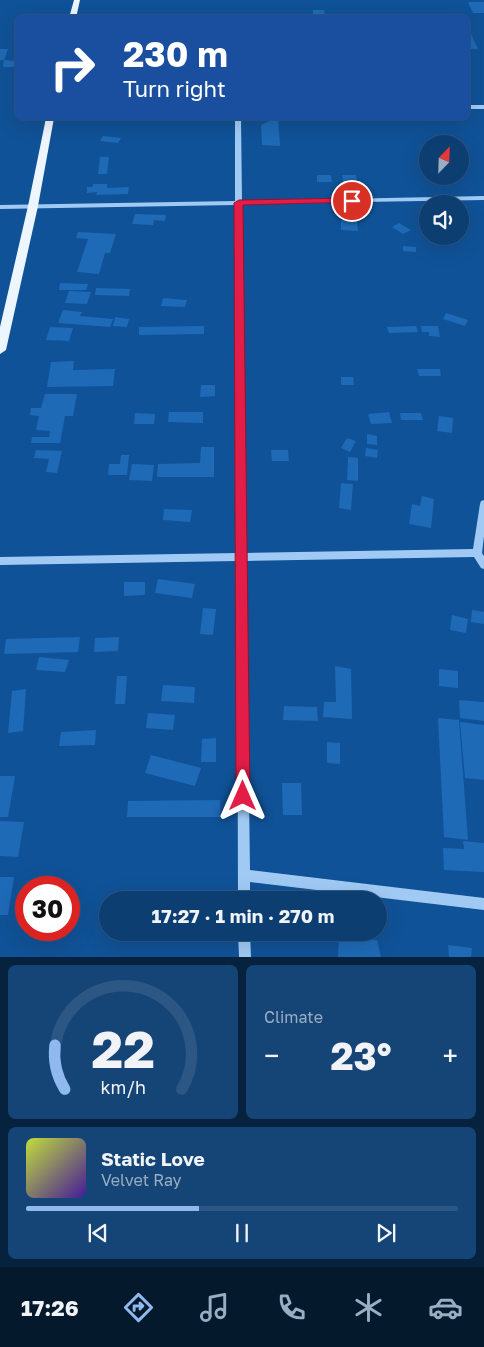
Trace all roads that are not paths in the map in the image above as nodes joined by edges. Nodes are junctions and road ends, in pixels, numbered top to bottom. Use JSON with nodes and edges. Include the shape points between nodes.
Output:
{"nodes":[{"id":1,"x":77,"y":0,"type":"edge"},
{"id":2,"x":73,"y":15,"type":"edge"},
{"id":3,"x":470,"y":107,"type":"edge"},
{"id":4,"x":484,"y":107,"type":"edge"},
{"id":5,"x":50,"y":120,"type":"edge"},
{"id":6,"x":238,"y":120,"type":"edge"},
{"id":7,"x":484,"y":198,"type":"edge"},
{"id":8,"x":239,"y":203,"type":"junction"},
{"id":9,"x":33,"y":206,"type":"junction"},
{"id":10,"x":0,"y":207,"type":"edge"},
{"id":11,"x":0,"y":350,"type":"edge"},
{"id":12,"x":484,"y":504,"type":"edge"},
{"id":13,"x":477,"y":553,"type":"junction"},
{"id":14,"x":241,"y":558,"type":"junction"},
{"id":15,"x":0,"y":561,"type":"edge"},
{"id":16,"x":484,"y":565,"type":"edge"},
{"id":17,"x":244,"y":875,"type":"junction"},
{"id":18,"x":244,"y":891,"type":"edge"},
{"id":19,"x":484,"y":904,"type":"edge"},
{"id":20,"x":244,"y":941,"type":"edge"},
{"id":21,"x":245,"y":957,"type":"edge"}],
"edges":[{"from":1,"to":2,"type":"main road"},
{"from":3,"to":4,"type":"street"},
{"from":5,"to":9,"type":"main road"},
{"from":6,"to":8,"type":"street"},
{"from":7,"to":8,"type":"street"},
{"from":8,"to":9,"type":"street"},
{"from":8,"to":14,"type":"street"},
{"from":9,"to":10,"type":"street"},
{"from":9,"to":11,"type":"main road"},
{"from":12,"to":13,"type":"street"},
{"from":13,"to":14,"type":"street"},
{"from":13,"to":16,"type":"street"},
{"from":14,"to":15,"type":"street"},
{"from":14,"to":17,"type":"street"},
{"from":17,"to":18,"type":"street"},
{"from":17,"to":19,"type":"street"},
{"from":20,"to":21,"type":"street"}]}
